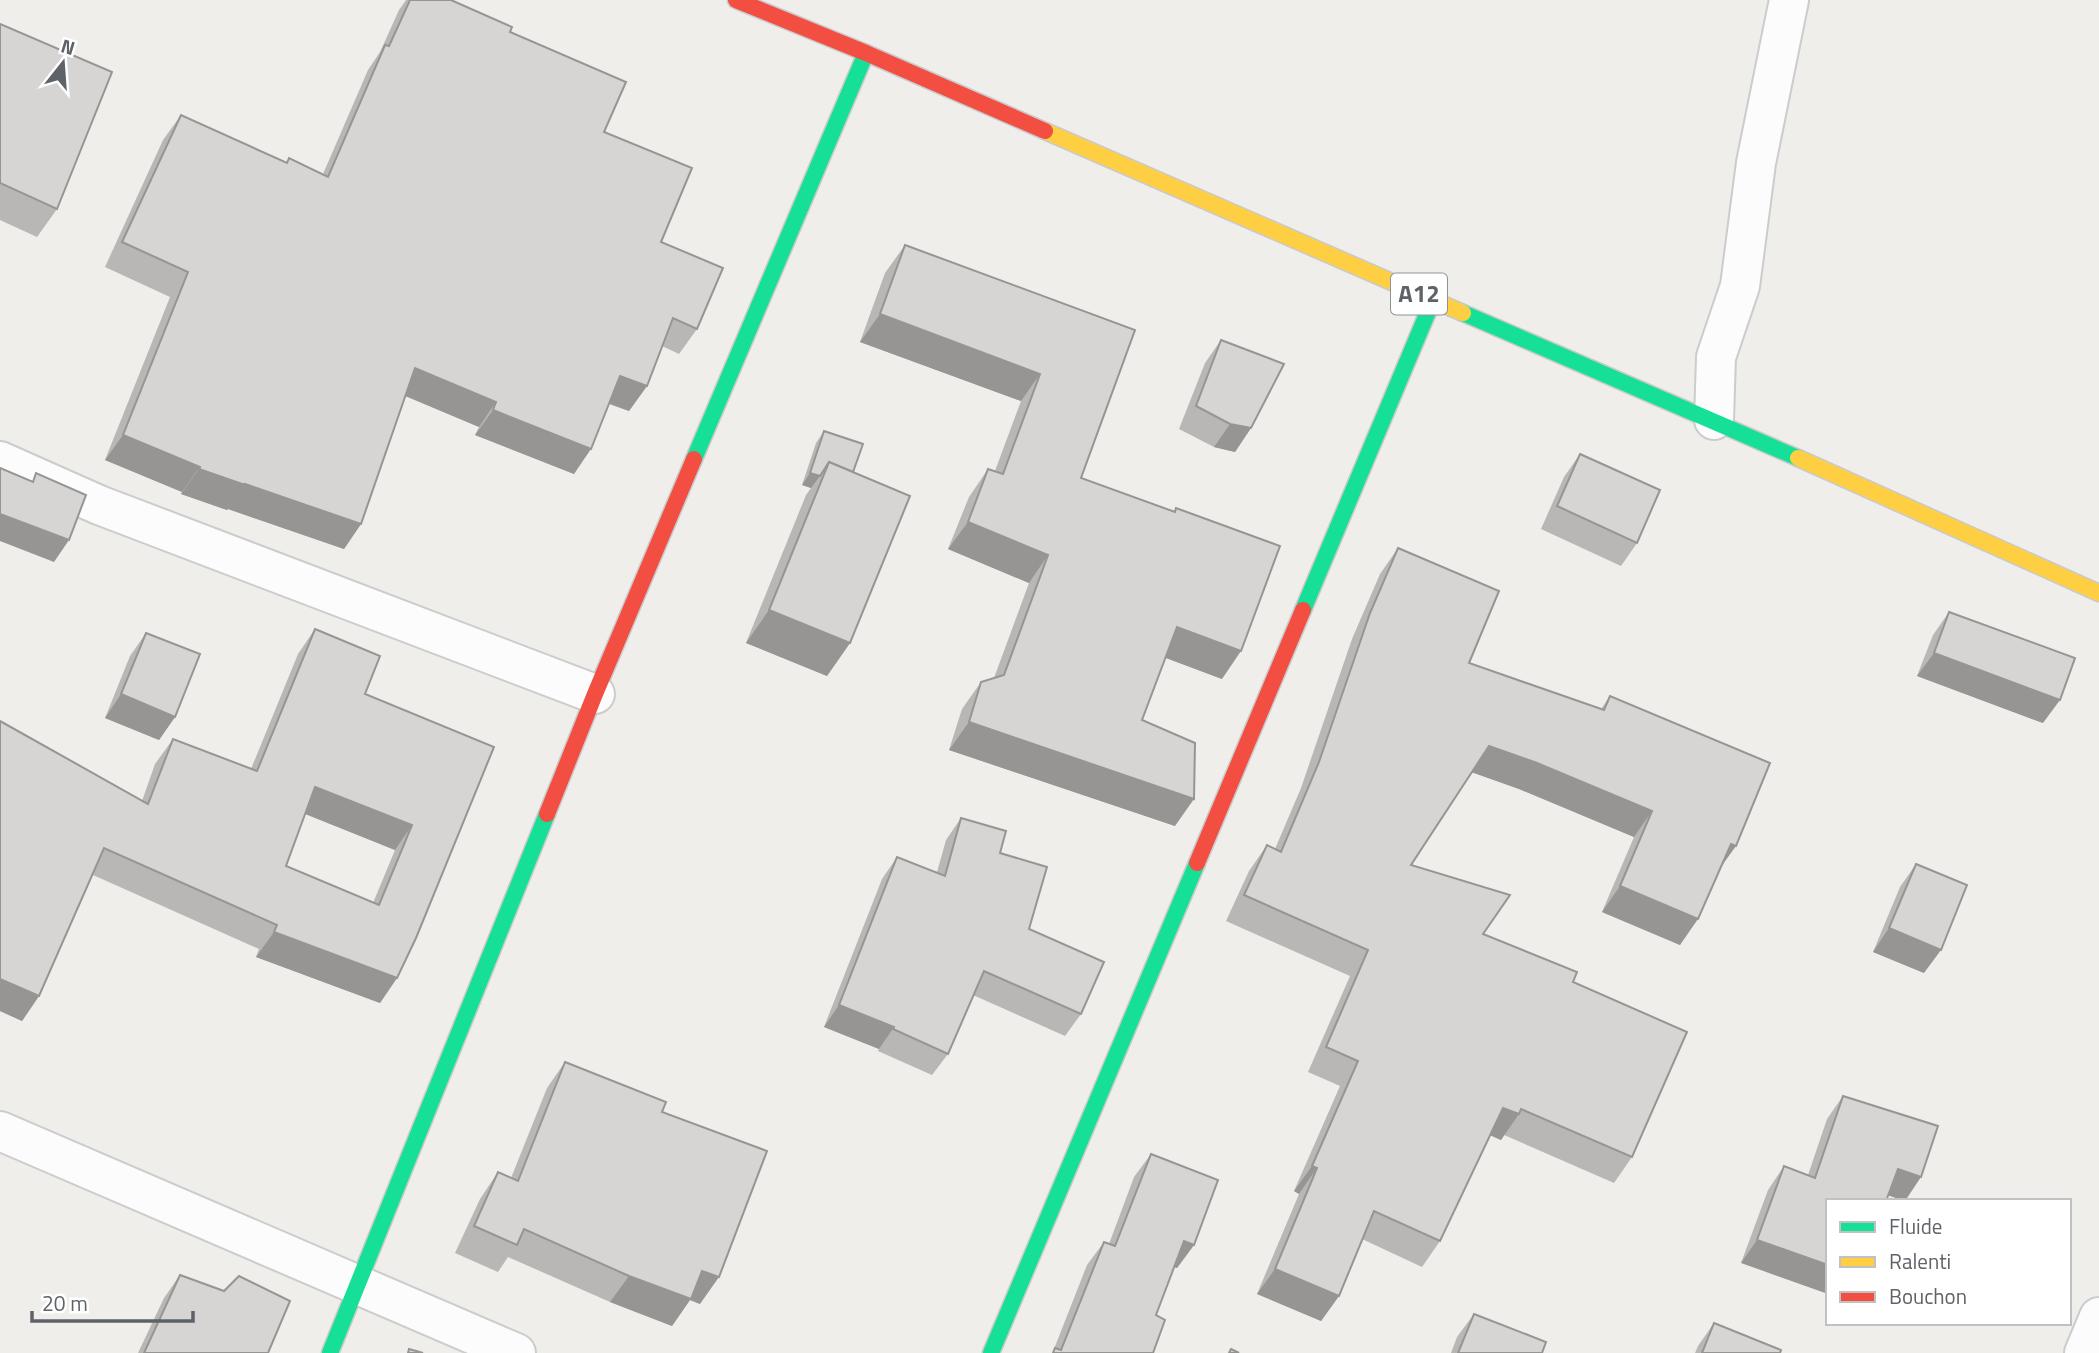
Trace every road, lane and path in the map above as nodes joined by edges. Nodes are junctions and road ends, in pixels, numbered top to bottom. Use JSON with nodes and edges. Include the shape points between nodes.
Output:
{"nodes":[{"id":1,"x":736,"y":0,"type":"edge"},
{"id":2,"x":1789,"y":0,"type":"edge"},
{"id":3,"x":866,"y":53,"type":"junction"},
{"id":4,"x":1433,"y":300,"type":"junction"},
{"id":5,"x":1714,"y":420,"type":"junction"},
{"id":6,"x":0,"y":461,"type":"edge"},
{"id":7,"x":2099,"y":593,"type":"edge"},
{"id":8,"x":595,"y":694,"type":"junction"},
{"id":9,"x":0,"y":1132,"type":"edge"},
{"id":10,"x":358,"y":1285,"type":"junction"},
{"id":11,"x":2099,"y":1317,"type":"edge"},
{"id":12,"x":330,"y":1353,"type":"edge"},
{"id":13,"x":516,"y":1353,"type":"edge"},
{"id":14,"x":991,"y":1353,"type":"edge"},
{"id":15,"x":2084,"y":1353,"type":"edge"}],
"edges":[{"from":1,"to":3,"type":"street","number":"A12"},
{"from":2,"to":5,"type":"street","via":[[1756,163],[1740,286],[1716,357]]},
{"from":3,"to":4,"type":"street","number":"A12"},
{"from":3,"to":8,"type":"street"},
{"from":4,"to":5,"type":"street","number":"A12"},
{"from":4,"to":14,"type":"street"},
{"from":5,"to":7,"type":"street","number":"A12"},
{"from":6,"to":8,"type":"street","via":[[112,510]]},
{"from":8,"to":10,"type":"street"},
{"from":9,"to":10,"type":"street"},
{"from":10,"to":12,"type":"street"},
{"from":10,"to":13,"type":"street"},
{"from":11,"to":15,"type":"street"}]}
